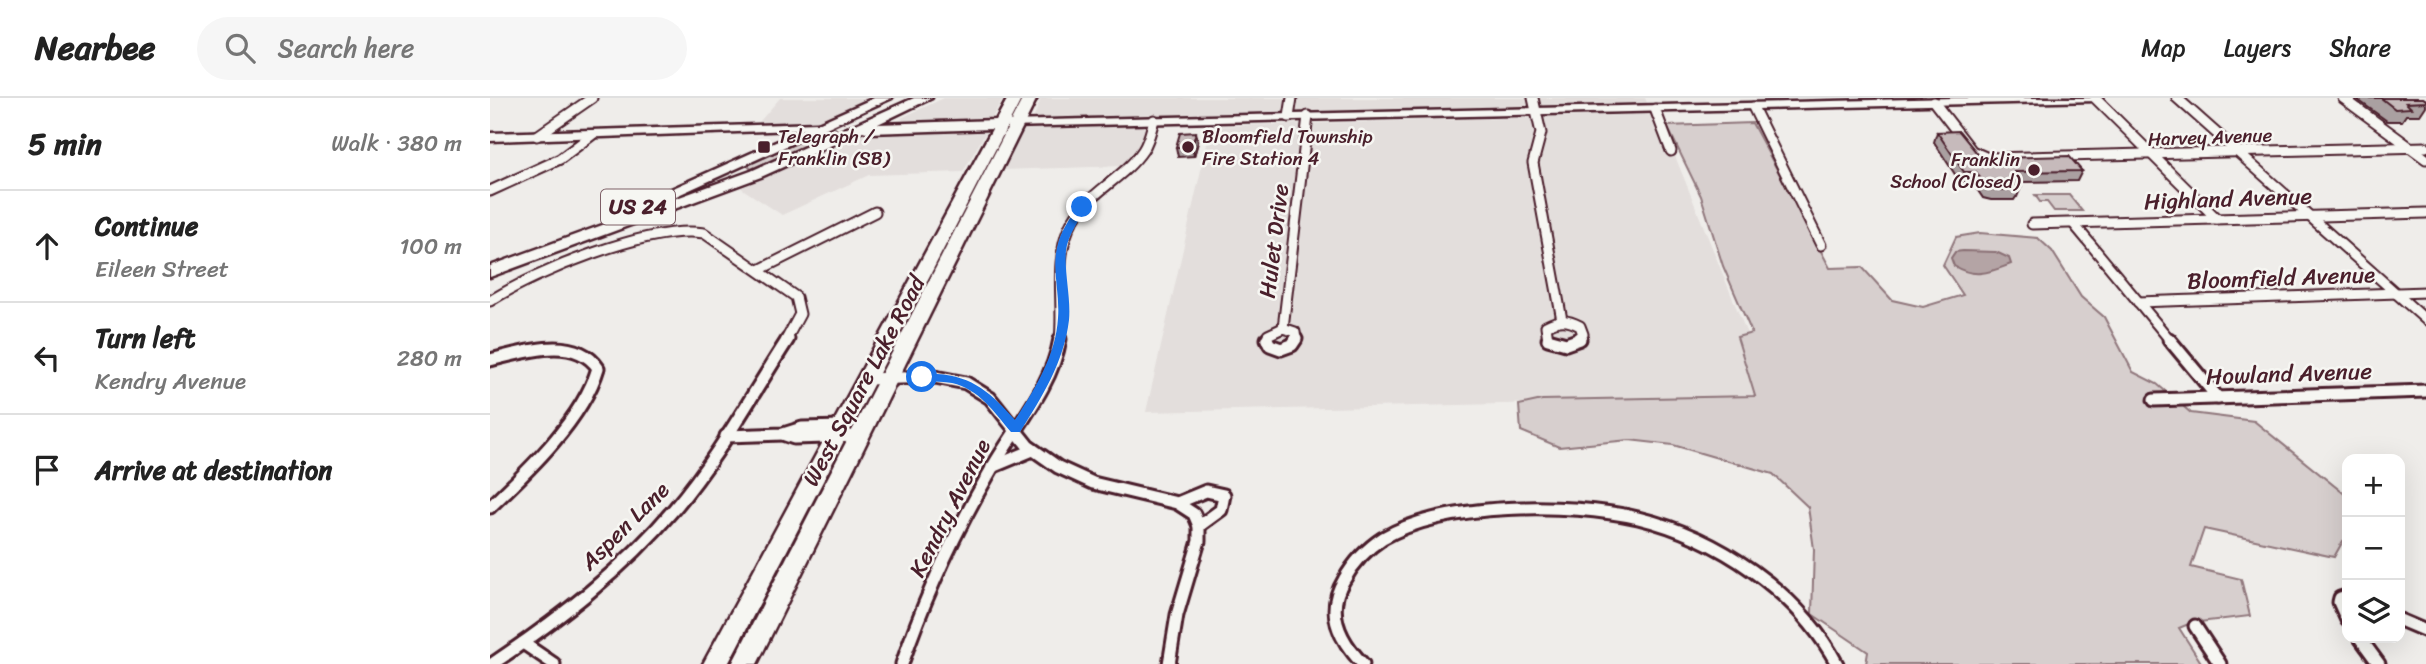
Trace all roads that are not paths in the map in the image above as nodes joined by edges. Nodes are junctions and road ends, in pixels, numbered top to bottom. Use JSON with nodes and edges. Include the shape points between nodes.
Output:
{"nodes":[{"id":1,"x":592,"y":98,"type":"edge"},
{"id":2,"x":885,"y":98,"type":"edge"},
{"id":3,"x":925,"y":98,"type":"edge"},
{"id":4,"x":1015,"y":98,"type":"edge"},
{"id":5,"x":1030,"y":98,"type":"edge"},
{"id":6,"x":1292,"y":98,"type":"edge"},
{"id":7,"x":1533,"y":98,"type":"edge"},
{"id":8,"x":2096,"y":98,"type":"edge"},
{"id":9,"x":2177,"y":98,"type":"edge"},
{"id":10,"x":2343,"y":98,"type":"edge"},
{"id":11,"x":2013,"y":99,"type":"edge"},
{"id":12,"x":1926,"y":101,"type":"edge"},
{"id":13,"x":1818,"y":102,"type":"edge"},
{"id":14,"x":1755,"y":104,"type":"edge"},
{"id":15,"x":1655,"y":109,"type":"junction"},
{"id":16,"x":1536,"y":111,"type":"junction"},
{"id":17,"x":850,"y":114,"type":"junction"},
{"id":18,"x":1308,"y":116,"type":"junction"},
{"id":19,"x":1289,"y":117,"type":"junction"},
{"id":20,"x":1154,"y":120,"type":"junction"},
{"id":21,"x":1009,"y":124,"type":"junction"},
{"id":22,"x":818,"y":127,"type":"junction"},
{"id":23,"x":855,"y":130,"type":"junction"},
{"id":24,"x":755,"y":131,"type":"junction"},
{"id":25,"x":592,"y":135,"type":"junction"},
{"id":26,"x":537,"y":136,"type":"junction"},
{"id":27,"x":490,"y":137,"type":"edge"},
{"id":28,"x":783,"y":144,"type":"junction"},
{"id":29,"x":2410,"y":147,"type":"junction"},
{"id":30,"x":2426,"y":147,"type":"edge"},
{"id":31,"x":1671,"y":151,"type":"dead end"},
{"id":32,"x":2237,"y":151,"type":"junction"},
{"id":33,"x":2152,"y":154,"type":"junction"},
{"id":34,"x":2426,"y":159,"type":"edge"},
{"id":35,"x":490,"y":191,"type":"edge"},
{"id":36,"x":875,"y":212,"type":"dead end"},
{"id":37,"x":2426,"y":213,"type":"edge"},
{"id":38,"x":2310,"y":216,"type":"junction"},
{"id":39,"x":2217,"y":219,"type":"junction"},
{"id":40,"x":2073,"y":223,"type":"junction"},
{"id":41,"x":2032,"y":224,"type":"dead end"},
{"id":42,"x":1821,"y":245,"type":"dead end"},
{"id":43,"x":490,"y":261,"type":"edge"},
{"id":44,"x":759,"y":270,"type":"junction"},
{"id":45,"x":490,"y":272,"type":"edge"},
{"id":46,"x":2426,"y":292,"type":"edge"},
{"id":47,"x":2396,"y":293,"type":"junction"},
{"id":48,"x":490,"y":301,"type":"edge"},
{"id":49,"x":2138,"y":302,"type":"junction"},
{"id":50,"x":1562,"y":320,"type":"dead end"},
{"id":51,"x":2426,"y":320,"type":"edge"},
{"id":52,"x":1283,"y":328,"type":"dead end"},
{"id":53,"x":490,"y":360,"type":"edge"},
{"id":54,"x":888,"y":378,"type":"junction"},
{"id":55,"x":866,"y":379,"type":"junction"},
{"id":56,"x":2426,"y":391,"type":"edge"},
{"id":57,"x":2218,"y":398,"type":"junction"},
{"id":58,"x":2154,"y":400,"type":"dead end"},
{"id":59,"x":1016,"y":429,"type":"junction"},
{"id":60,"x":849,"y":432,"type":"junction"},
{"id":61,"x":726,"y":436,"type":"junction"},
{"id":62,"x":1033,"y":450,"type":"junction"},
{"id":63,"x":992,"y":467,"type":"junction"},
{"id":64,"x":1177,"y":503,"type":"junction"},
{"id":65,"x":490,"y":508,"type":"edge"},
{"id":66,"x":1199,"y":526,"type":"junction"},
{"id":67,"x":2405,"y":622,"type":"edge"},
{"id":68,"x":2195,"y":626,"type":"dead end"},
{"id":69,"x":2426,"y":631,"type":"edge"},
{"id":70,"x":523,"y":643,"type":"junction"},
{"id":71,"x":2364,"y":643,"type":"edge"},
{"id":72,"x":492,"y":664,"type":"edge"},
{"id":73,"x":554,"y":664,"type":"edge"},
{"id":74,"x":715,"y":664,"type":"edge"},
{"id":75,"x":744,"y":664,"type":"edge"},
{"id":76,"x":902,"y":664,"type":"edge"},
{"id":77,"x":1169,"y":664,"type":"edge"},
{"id":78,"x":1363,"y":664,"type":"edge"},
{"id":79,"x":1836,"y":664,"type":"edge"},
{"id":80,"x":2220,"y":664,"type":"edge"},
{"id":81,"x":2379,"y":664,"type":"edge"}],
"edges":[{"from":1,"to":26,"type":"street"},
{"from":2,"to":17,"type":"highway","number":"US 24"},
{"from":3,"to":23,"type":"highway","number":"US 24"},
{"from":4,"to":21,"type":"highway","name":"West Square Lake Road"},
{"from":5,"to":21,"type":"highway","name":"West Square Lake Road"},
{"from":6,"to":19,"type":"street"},
{"from":7,"to":16,"type":"street"},
{"from":8,"to":11,"type":"street"},
{"from":8,"to":33,"type":"street"},
{"from":9,"to":32,"type":"street"},
{"from":10,"to":29,"type":"street"},
{"from":11,"to":12,"type":"street"},
{"from":12,"to":13,"type":"street"},
{"from":12,"to":33,"type":"street","name":"Harvey Avenue","via":[[1983,157]]},
{"from":13,"to":14,"type":"street"},
{"from":14,"to":15,"type":"street"},
{"from":14,"to":42,"type":"street"},
{"from":15,"to":16,"type":"street"},
{"from":15,"to":31,"type":"street"},
{"from":16,"to":18,"type":"street"},
{"from":16,"to":50,"type":"street","via":[[1541,136],[1533,167]]},
{"from":17,"to":22,"type":"highway","number":"US 24"},
{"from":17,"to":23,"type":"highway","via":[[840,127]]},
{"from":18,"to":19,"type":"street"},
{"from":18,"to":52,"type":"street","name":"Hulet Drive"},
{"from":19,"to":20,"type":"street"},
{"from":20,"to":21,"type":"street"},
{"from":20,"to":59,"type":"street","name":"Kendry Avenue","via":[[1140,155],[1089,199],[1070,227],[1061,253],[1062,336],[1048,375]]},
{"from":21,"to":23,"type":"highway"},
{"from":21,"to":54,"type":"highway","name":"West Square Lake Road"},
{"from":21,"to":55,"type":"highway","name":"West Square Lake Road"},
{"from":22,"to":24,"type":"street"},
{"from":22,"to":28,"type":"highway","number":"US 24"},
{"from":23,"to":45,"type":"highway","number":"US 24","via":[[731,184]]},
{"from":24,"to":25,"type":"street"},
{"from":24,"to":28,"type":"street","via":[[780,135]]},
{"from":25,"to":26,"type":"street"},
{"from":25,"to":35,"type":"street","via":[[560,159]]},
{"from":26,"to":27,"type":"street"},
{"from":28,"to":43,"type":"highway","number":"US 24","via":[[637,207]]},
{"from":29,"to":30,"type":"street","name":"Harvey Avenue"},
{"from":29,"to":32,"type":"street","name":"Harvey Avenue"},
{"from":29,"to":34,"type":"street"},
{"from":32,"to":33,"type":"street","name":"Harvey Avenue"},
{"from":32,"to":38,"type":"street"},
{"from":33,"to":39,"type":"street"},
{"from":36,"to":44,"type":"street"},
{"from":37,"to":38,"type":"street","name":"Highland Avenue"},
{"from":38,"to":39,"type":"street","name":"Highland Avenue"},
{"from":38,"to":47,"type":"street"},
{"from":39,"to":40,"type":"street","name":"Highland Avenue"},
{"from":40,"to":41,"type":"street","name":"Highland Avenue"},
{"from":40,"to":49,"type":"street"},
{"from":44,"to":48,"type":"street","name":"Aspen Lane","via":[[700,231],[676,229],[517,286]]},
{"from":44,"to":61,"type":"street","name":"Aspen Lane","via":[[796,297],[800,317]]},
{"from":46,"to":47,"type":"street","name":"Bloomfield Avenue"},
{"from":47,"to":49,"type":"street","name":"Bloomfield Avenue"},
{"from":47,"to":51,"type":"street"},
{"from":49,"to":57,"type":"street"},
{"from":53,"to":65,"type":"street","via":[[567,349],[584,353],[598,368],[596,381],[582,402],[526,472]]},
{"from":54,"to":55,"type":"street"},
{"from":54,"to":59,"type":"street","via":[[966,383],[990,398]]},
{"from":54,"to":60,"type":"highway","name":"West Square Lake Road"},
{"from":55,"to":60,"type":"highway","name":"West Square Lake Road"},
{"from":56,"to":57,"type":"street","name":"Howland Avenue"},
{"from":57,"to":58,"type":"street","name":"Howland Avenue"},
{"from":59,"to":62,"type":"street"},
{"from":59,"to":63,"type":"street","name":"Kendry Avenue"},
{"from":60,"to":61,"type":"street","via":[[794,438],[783,434]]},
{"from":60,"to":74,"type":"highway","name":"West Square Lake Road"},
{"from":60,"to":75,"type":"highway","name":"West Square Lake Road"},
{"from":61,"to":70,"type":"street","name":"Aspen Lane","via":[[680,501],[636,550]]},
{"from":62,"to":63,"type":"street"},
{"from":62,"to":64,"type":"street","via":[[1083,479]]},
{"from":63,"to":76,"type":"street","name":"Kendry Avenue","via":[[933,584]]},
{"from":64,"to":66,"type":"street","via":[[1194,514]]},
{"from":64,"to":66,"type":"street","via":[[1208,490],[1224,495],[1219,511]]},
{"from":66,"to":77,"type":"street"},
{"from":67,"to":69,"type":"street"},
{"from":68,"to":80,"type":"street"},
{"from":70,"to":72,"type":"street","name":"Aspen Lane"},
{"from":70,"to":73,"type":"street"},
{"from":71,"to":81,"type":"street"},
{"from":78,"to":79,"type":"street","via":[[1347,647],[1334,621],[1335,599],[1353,562],[1392,535],[1440,519],[1525,508],[1604,512],[1669,526],[1718,550],[1782,595],[1815,626]]}]}
